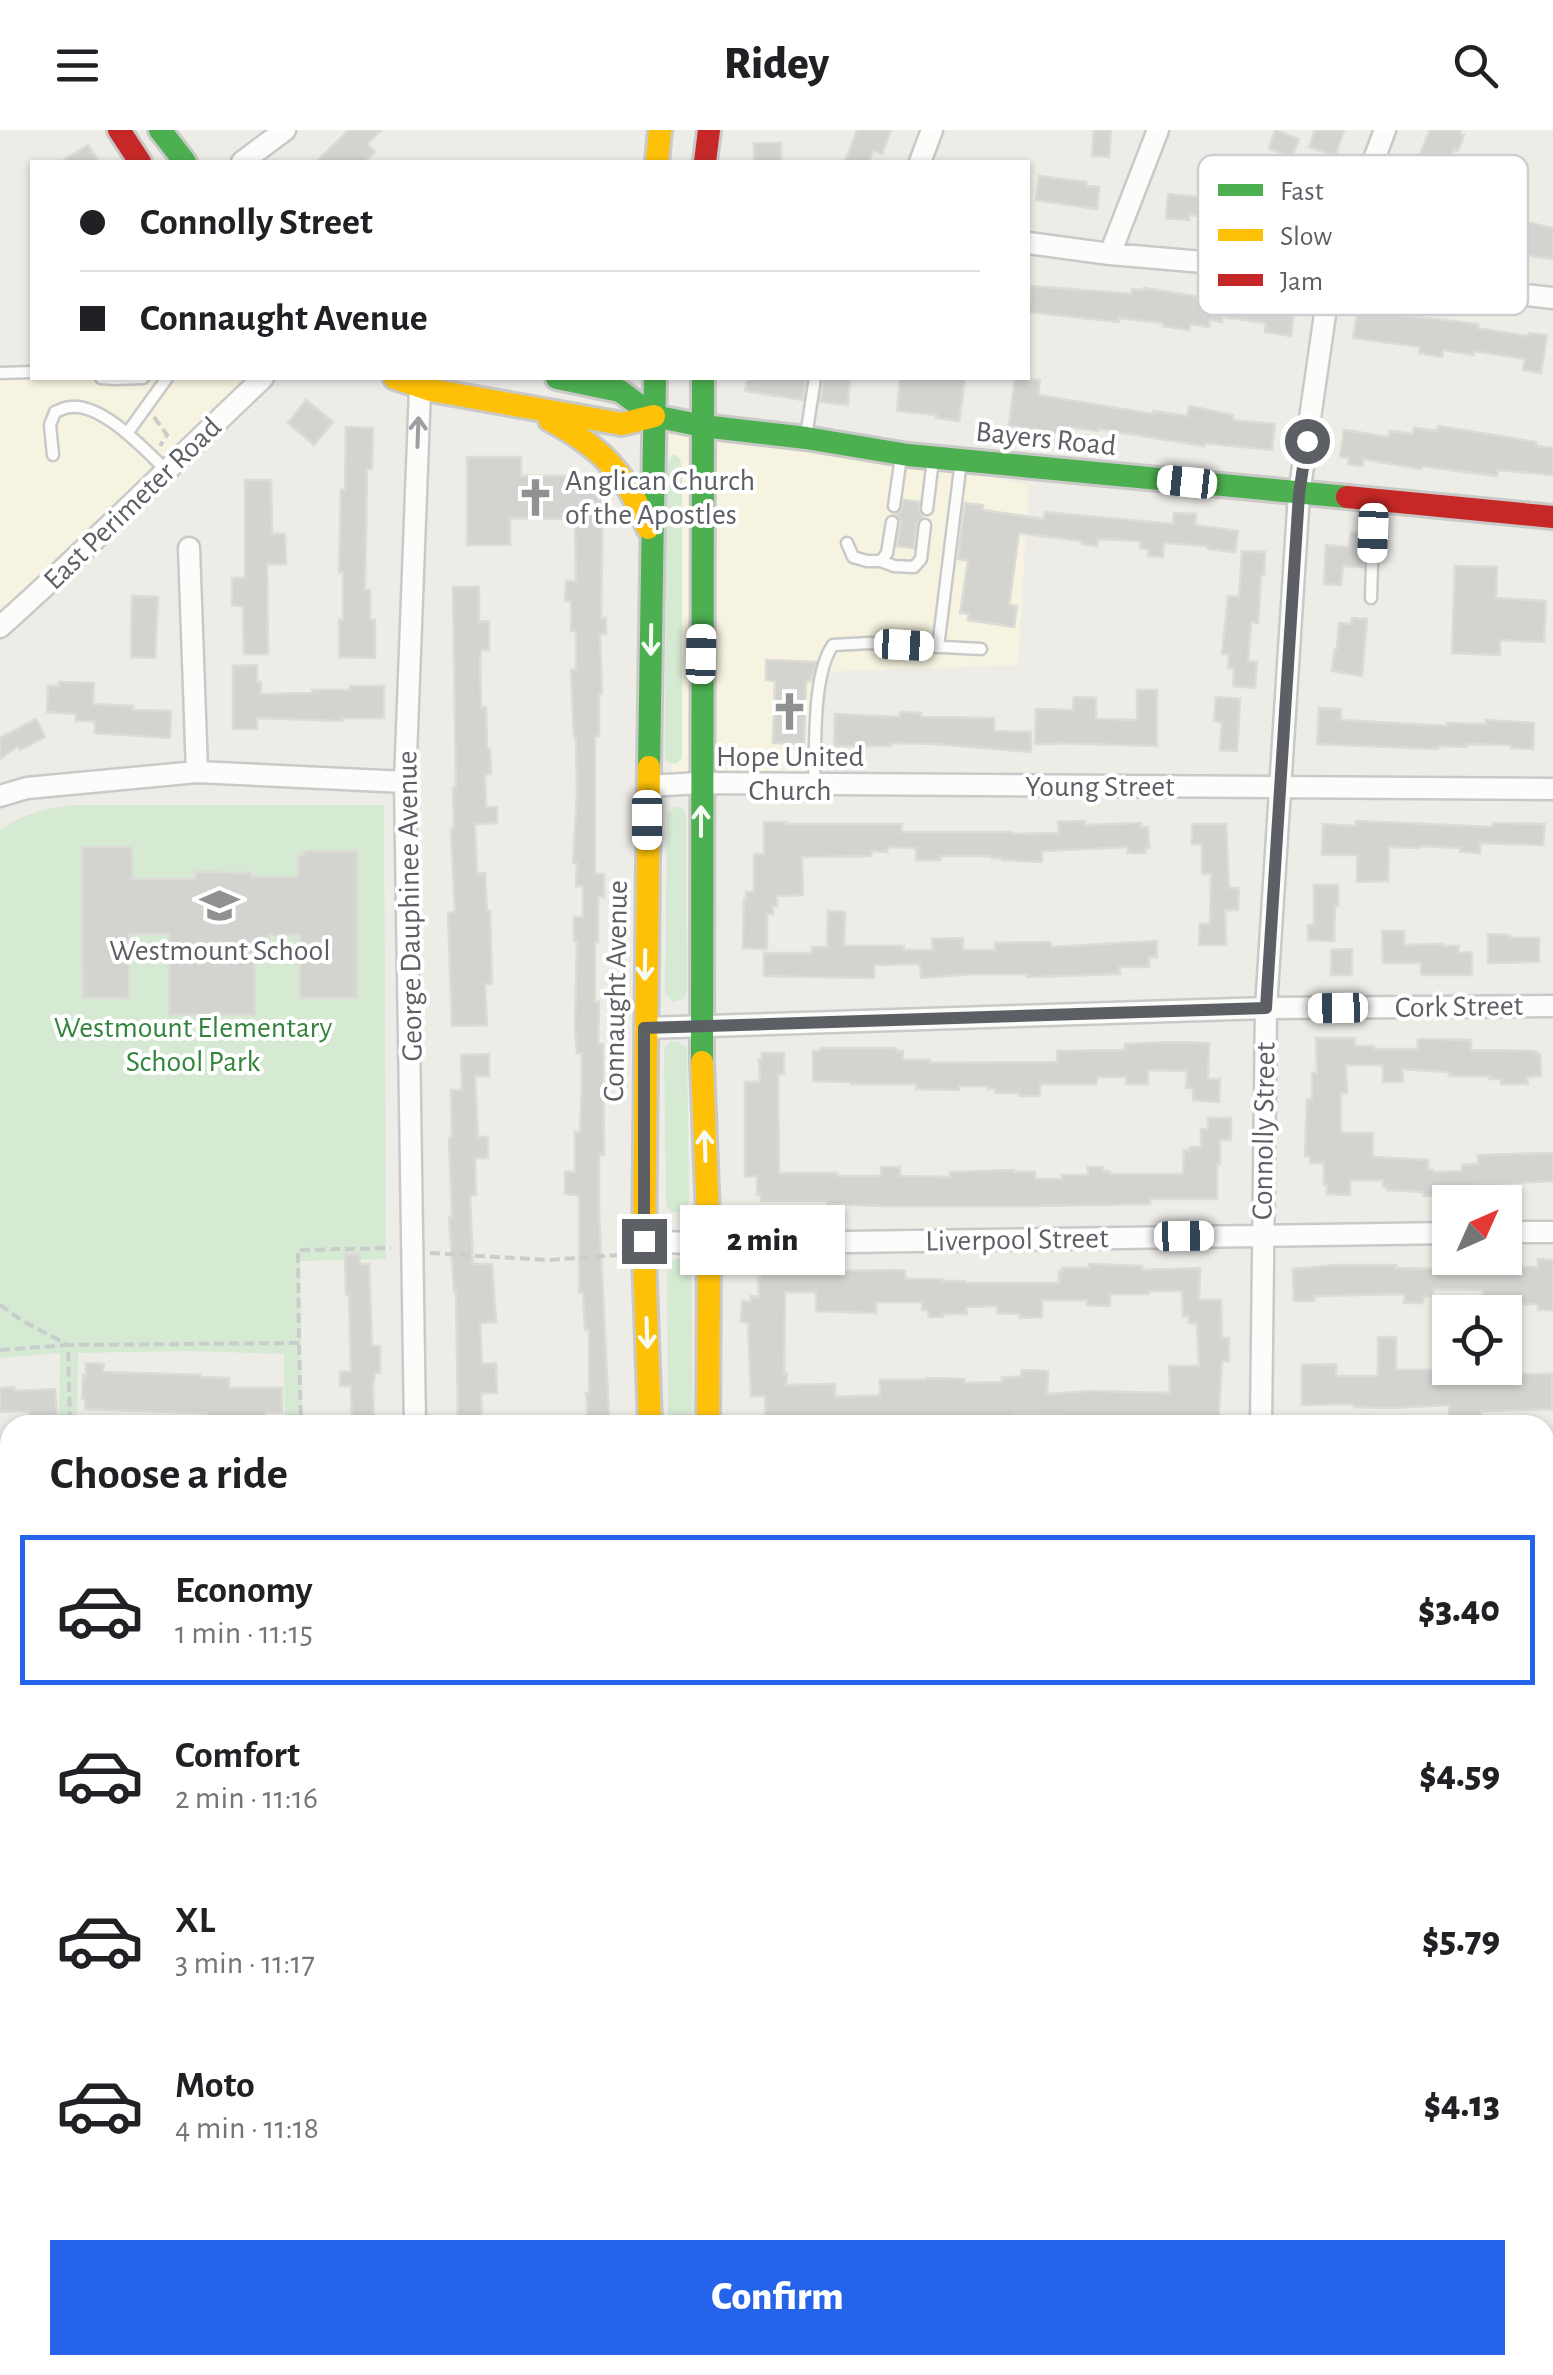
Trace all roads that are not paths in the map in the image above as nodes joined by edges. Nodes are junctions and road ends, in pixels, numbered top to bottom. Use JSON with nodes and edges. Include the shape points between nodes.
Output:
{"nodes":[{"id":1,"x":120,"y":130,"type":"edge"},
{"id":2,"x":160,"y":130,"type":"edge"},
{"id":3,"x":285,"y":130,"type":"edge"},
{"id":4,"x":660,"y":130,"type":"edge"},
{"id":5,"x":708,"y":130,"type":"edge"},
{"id":6,"x":932,"y":130,"type":"edge"},
{"id":7,"x":1158,"y":130,"type":"edge"},
{"id":8,"x":1385,"y":130,"type":"edge"},
{"id":9,"x":1376,"y":155,"type":"edge"},
{"id":10,"x":139,"y":160,"type":"edge"},
{"id":11,"x":184,"y":160,"type":"edge"},
{"id":12,"x":245,"y":160,"type":"edge"},
{"id":13,"x":657,"y":160,"type":"edge"},
{"id":14,"x":705,"y":160,"type":"edge"},
{"id":15,"x":921,"y":160,"type":"edge"},
{"id":16,"x":1030,"y":243,"type":"edge"},
{"id":17,"x":1110,"y":254,"type":"junction"},
{"id":18,"x":1198,"y":262,"type":"edge"},
{"id":19,"x":1528,"y":295,"type":"edge"},
{"id":20,"x":1553,"y":298,"type":"edge"},
{"id":21,"x":1325,"y":315,"type":"edge"},
{"id":22,"x":30,"y":372,"type":"edge"},
{"id":23,"x":0,"y":373,"type":"edge"},
{"id":24,"x":166,"y":380,"type":"edge"},
{"id":25,"x":260,"y":380,"type":"edge"},
{"id":26,"x":400,"y":380,"type":"edge"},
{"id":27,"x":570,"y":380,"type":"edge"},
{"id":28,"x":654,"y":380,"type":"edge"},
{"id":29,"x":703,"y":380,"type":"edge"},
{"id":30,"x":815,"y":380,"type":"edge"},
{"id":31,"x":420,"y":388,"type":"junction"},
{"id":32,"x":519,"y":406,"type":"junction"},
{"id":33,"x":654,"y":416,"type":"junction"},
{"id":34,"x":704,"y":426,"type":"junction"},
{"id":35,"x":128,"y":432,"type":"junction"},
{"id":36,"x":806,"y":438,"type":"junction"},
{"id":37,"x":901,"y":454,"type":"junction"},
{"id":38,"x":52,"y":455,"type":"dead end"},
{"id":39,"x":933,"y":458,"type":"junction"},
{"id":40,"x":962,"y":460,"type":"junction"},
{"id":41,"x":167,"y":471,"type":"junction"},
{"id":42,"x":1299,"y":494,"type":"junction"},
{"id":43,"x":1374,"y":501,"type":"junction"},
{"id":44,"x":894,"y":506,"type":"dead end"},
{"id":45,"x":927,"y":509,"type":"dead end"},
{"id":46,"x":1553,"y":517,"type":"edge"},
{"id":47,"x":892,"y":522,"type":"dead end"},
{"id":48,"x":925,"y":525,"type":"dead end"},
{"id":49,"x":654,"y":542,"type":"junction"},
{"id":50,"x":846,"y":543,"type":"dead end"},
{"id":51,"x":188,"y":548,"type":"dead end"},
{"id":52,"x":881,"y":560,"type":"junction"},
{"id":53,"x":1371,"y":598,"type":"dead end"},
{"id":54,"x":0,"y":627,"type":"edge"},
{"id":55,"x":938,"y":647,"type":"junction"},
{"id":56,"x":981,"y":649,"type":"dead end"},
{"id":57,"x":197,"y":772,"type":"junction"},
{"id":58,"x":405,"y":782,"type":"junction"},
{"id":59,"x":700,"y":783,"type":"junction"},
{"id":60,"x":814,"y":784,"type":"junction"},
{"id":61,"x":648,"y":786,"type":"junction"},
{"id":62,"x":1282,"y":786,"type":"junction"},
{"id":63,"x":1553,"y":789,"type":"edge"},
{"id":64,"x":0,"y":796,"type":"edge"},
{"id":65,"x":1553,"y":1006,"type":"edge"},
{"id":66,"x":1266,"y":1008,"type":"junction"},
{"id":67,"x":644,"y":1028,"type":"junction"},
{"id":68,"x":701,"y":1028,"type":"junction"},
{"id":69,"x":1522,"y":1232,"type":"edge"},
{"id":70,"x":1553,"y":1232,"type":"edge"},
{"id":71,"x":1432,"y":1233,"type":"edge"},
{"id":72,"x":1262,"y":1235,"type":"junction"},
{"id":73,"x":708,"y":1244,"type":"junction"},
{"id":74,"x":636,"y":1248,"type":"junction"},
{"id":75,"x":414,"y":1415,"type":"edge"},
{"id":76,"x":649,"y":1415,"type":"edge"},
{"id":77,"x":708,"y":1415,"type":"edge"},
{"id":78,"x":1261,"y":1415,"type":"edge"}],
"edges":[{"from":1,"to":10,"type":"main road"},
{"from":2,"to":11,"type":"main road"},
{"from":3,"to":12,"type":"street"},
{"from":4,"to":13,"type":"main road"},
{"from":5,"to":14,"type":"main road"},
{"from":6,"to":15,"type":"street"},
{"from":7,"to":17,"type":"street"},
{"from":8,"to":9,"type":"street","name":"Connolly Street"},
{"from":16,"to":17,"type":"street"},
{"from":17,"to":18,"type":"street"},
{"from":19,"to":20,"type":"street"},
{"from":21,"to":42,"type":"street","name":"Connolly Street"},
{"from":22,"to":23,"type":"lane"},
{"from":24,"to":35,"type":"lane"},
{"from":25,"to":41,"type":"street","name":"East Perimeter Road"},
{"from":26,"to":31,"type":"main road","name":"Bayers Road"},
{"from":27,"to":33,"type":"main road","name":"Bayers Road","via":[[620,391]]},
{"from":28,"to":33,"type":"main road","name":"Connaught Avenue"},
{"from":29,"to":34,"type":"main road"},
{"from":30,"to":36,"type":"lane"},
{"from":31,"to":32,"type":"main road","name":"Bayers Road"},
{"from":58,"to":31,"type":"street","name":"George Dauphinee Avenue","one_way":true},
{"from":32,"to":33,"type":"main road","name":"Bayers Road","via":[[622,424]]},
{"from":32,"to":49,"type":"main road","via":[[585,440],[618,467]]},
{"from":33,"to":34,"type":"main road","name":"Bayers Road"},
{"from":33,"to":49,"type":"main road","name":"Connaught Avenue"},
{"from":34,"to":36,"type":"main road","name":"Bayers Road"},
{"from":34,"to":59,"type":"main road"},
{"from":35,"to":38,"type":"lane","via":[[72,406],[55,412]]},
{"from":35,"to":41,"type":"lane"},
{"from":36,"to":37,"type":"main road","name":"Bayers Road"},
{"from":37,"to":39,"type":"main road","name":"Bayers Road"},
{"from":37,"to":44,"type":"lane"},
{"from":39,"to":40,"type":"main road","name":"Bayers Road"},
{"from":39,"to":45,"type":"lane"},
{"from":40,"to":42,"type":"main road","name":"Bayers Road"},
{"from":40,"to":55,"type":"lane"},
{"from":41,"to":54,"type":"street","name":"East Perimeter Road"},
{"from":42,"to":43,"type":"main road","name":"Bayers Road"},
{"from":42,"to":62,"type":"street","name":"Connolly Street"},
{"from":43,"to":46,"type":"main road","name":"Bayers Road"},
{"from":43,"to":53,"type":"lane"},
{"from":47,"to":52,"type":"lane"},
{"from":48,"to":52,"type":"lane","via":[[914,567]]},
{"from":49,"to":61,"type":"main road","name":"Connaught Avenue","one_way":true},
{"from":50,"to":52,"type":"lane","via":[[854,557]]},
{"from":51,"to":57,"type":"street"},
{"from":55,"to":56,"type":"lane"},
{"from":55,"to":60,"type":"lane","via":[[833,645],[818,691]]},
{"from":57,"to":58,"type":"street"},
{"from":57,"to":64,"type":"street"},
{"from":58,"to":75,"type":"street","name":"George Dauphinee Avenue"},
{"from":59,"to":60,"type":"street","name":"Young Street"},
{"from":59,"to":61,"type":"street","name":"Young Street"},
{"from":68,"to":59,"type":"main road","one_way":true},
{"from":60,"to":62,"type":"street","name":"Young Street"},
{"from":61,"to":67,"type":"main road","name":"Connaught Avenue","one_way":true},
{"from":62,"to":63,"type":"street","name":"Young Street"},
{"from":62,"to":66,"type":"street","name":"Connolly Street"},
{"from":65,"to":66,"type":"street","name":"Cork Street"},
{"from":66,"to":68,"type":"street","name":"Cork Street"},
{"from":66,"to":72,"type":"street","name":"Connolly Street"},
{"from":67,"to":68,"type":"street","name":"Cork Street"},
{"from":67,"to":74,"type":"main road","name":"Connaught Avenue"},
{"from":73,"to":68,"type":"main road","one_way":true},
{"from":69,"to":70,"type":"street"},
{"from":71,"to":72,"type":"street","name":"Liverpool Street"},
{"from":72,"to":73,"type":"street","name":"Liverpool Street"},
{"from":72,"to":78,"type":"street","name":"Connolly Street"},
{"from":73,"to":74,"type":"street","name":"Liverpool Street"},
{"from":73,"to":77,"type":"main road"},
{"from":74,"to":76,"type":"main road","name":"Connaught Avenue","one_way":true}]}
